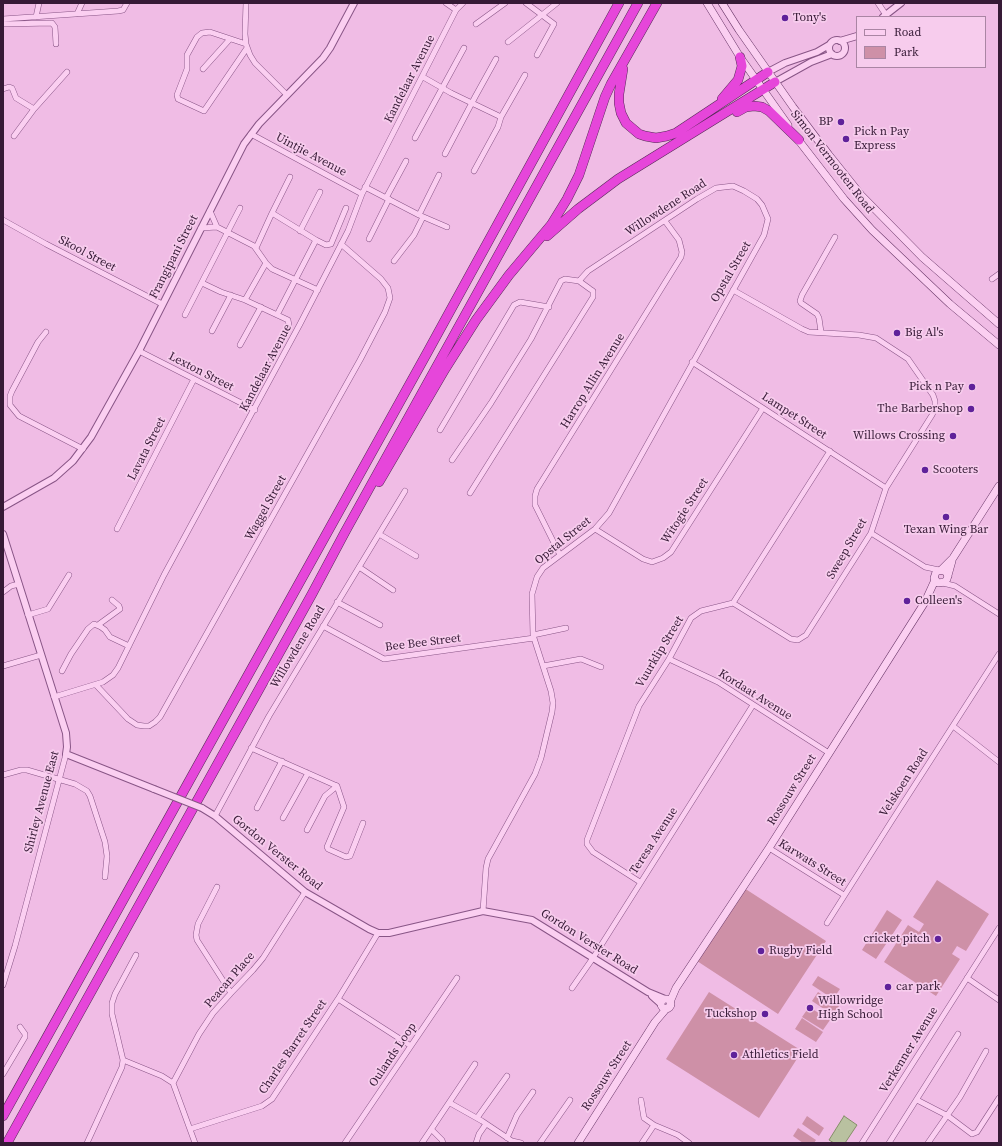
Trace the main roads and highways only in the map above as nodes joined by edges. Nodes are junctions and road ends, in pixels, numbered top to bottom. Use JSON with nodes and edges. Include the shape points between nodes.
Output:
{"nodes":[{"id":1,"x":619,"y":3,"type":"edge"},
{"id":2,"x":638,"y":3,"type":"edge"},
{"id":3,"x":657,"y":3,"type":"edge"},
{"id":4,"x":707,"y":3,"type":"edge"},
{"id":5,"x":722,"y":3,"type":"edge"},
{"id":6,"x":627,"y":56,"type":"junction"},
{"id":7,"x":740,"y":57,"type":"junction"},
{"id":8,"x":768,"y":72,"type":"junction"},
{"id":9,"x":756,"y":80,"type":"junction"},
{"id":10,"x":775,"y":82,"type":"junction"},
{"id":11,"x":763,"y":90,"type":"junction"},
{"id":12,"x":714,"y":109,"type":"junction"},
{"id":13,"x":687,"y":137,"type":"junction"},
{"id":14,"x":799,"y":140,"type":"junction"},
{"id":15,"x":524,"y":258,"type":"junction"},
{"id":16,"x":999,"y":324,"type":"edge"},
{"id":17,"x":999,"y":345,"type":"edge"},
{"id":18,"x":999,"y":486,"type":"edge"},
{"id":19,"x":953,"y":558,"type":"junction"},
{"id":20,"x":940,"y":570,"type":"junction"},
{"id":21,"x":935,"y":579,"type":"junction"},
{"id":22,"x":945,"y":580,"type":"junction"},
{"id":23,"x":312,"y":594,"type":"junction"},
{"id":24,"x":925,"y":602,"type":"junction"},
{"id":25,"x":80,"y":976,"type":"junction"},
{"id":26,"x":32,"y":1098,"type":"junction"},
{"id":27,"x":3,"y":1106,"type":"edge"},
{"id":28,"x":3,"y":1116,"type":"edge"},
{"id":29,"x":7,"y":1143,"type":"edge"},
{"id":30,"x":11,"y":1143,"type":"edge"},
{"id":31,"x":578,"y":1143,"type":"edge"}],
"edges":[{"from":1,"to":25,"type":"highway"},
{"from":2,"to":23,"type":"highway"},
{"from":3,"to":6,"type":"highway"},
{"from":4,"to":7,"type":"main road","name":"Simon Vermooten Road"},
{"from":5,"to":8,"type":"main road","name":"Simon Vermooten Road"},
{"from":6,"to":12,"type":"highway","via":[[620,84],[619,104],[626,123],[639,134],[656,138],[667,136]]},
{"from":6,"to":15,"type":"highway","via":[[605,97],[584,163],[573,187],[555,218]]},
{"from":7,"to":9,"type":"main road","name":"Simon Vermooten Road"},
{"from":7,"to":12,"type":"highway","via":[[742,66],[738,80]]},
{"from":8,"to":9,"type":"highway"},
{"from":8,"to":10,"type":"main road","name":"Simon Vermooten Road"},
{"from":9,"to":11,"type":"main road","name":"Simon Vermooten Road"},
{"from":9,"to":12,"type":"highway"},
{"from":10,"to":11,"type":"highway"},
{"from":10,"to":16,"type":"main road","name":"Simon Vermooten Road","via":[[829,155],[877,212],[922,257]]},
{"from":11,"to":13,"type":"highway"},
{"from":11,"to":14,"type":"main road","name":"Simon Vermooten Road"},
{"from":13,"to":14,"type":"highway","via":[[746,107],[754,106],[769,111]]},
{"from":13,"to":15,"type":"highway","via":[[605,188]]},
{"from":14,"to":17,"type":"main road","name":"Simon Vermooten Road","via":[[844,199],[872,230],[955,308]]},
{"from":15,"to":23,"type":"highway","via":[[492,297],[454,355]]},
{"from":18,"to":19,"type":"main road","name":"Rossouw Street"},
{"from":19,"to":20,"type":"main road","name":"Rossouw Street"},
{"from":19,"to":22,"type":"main road","name":"Rossouw Street"},
{"from":20,"to":21,"type":"main road","via":[[935,574]]},
{"from":20,"to":22,"type":"main road","via":[[946,572]]},
{"from":21,"to":22,"type":"main road","via":[[938,583]]},
{"from":21,"to":24,"type":"main road","name":"Rossouw Street"},
{"from":22,"to":24,"type":"main road","name":"Rossouw Street"},
{"from":23,"to":26,"type":"highway"},
{"from":24,"to":31,"type":"main road","name":"Rossouw Street","via":[[769,848],[665,1003]]},
{"from":25,"to":27,"type":"highway"},
{"from":25,"to":28,"type":"highway"},
{"from":26,"to":29,"type":"highway"},
{"from":26,"to":30,"type":"highway"}]}
